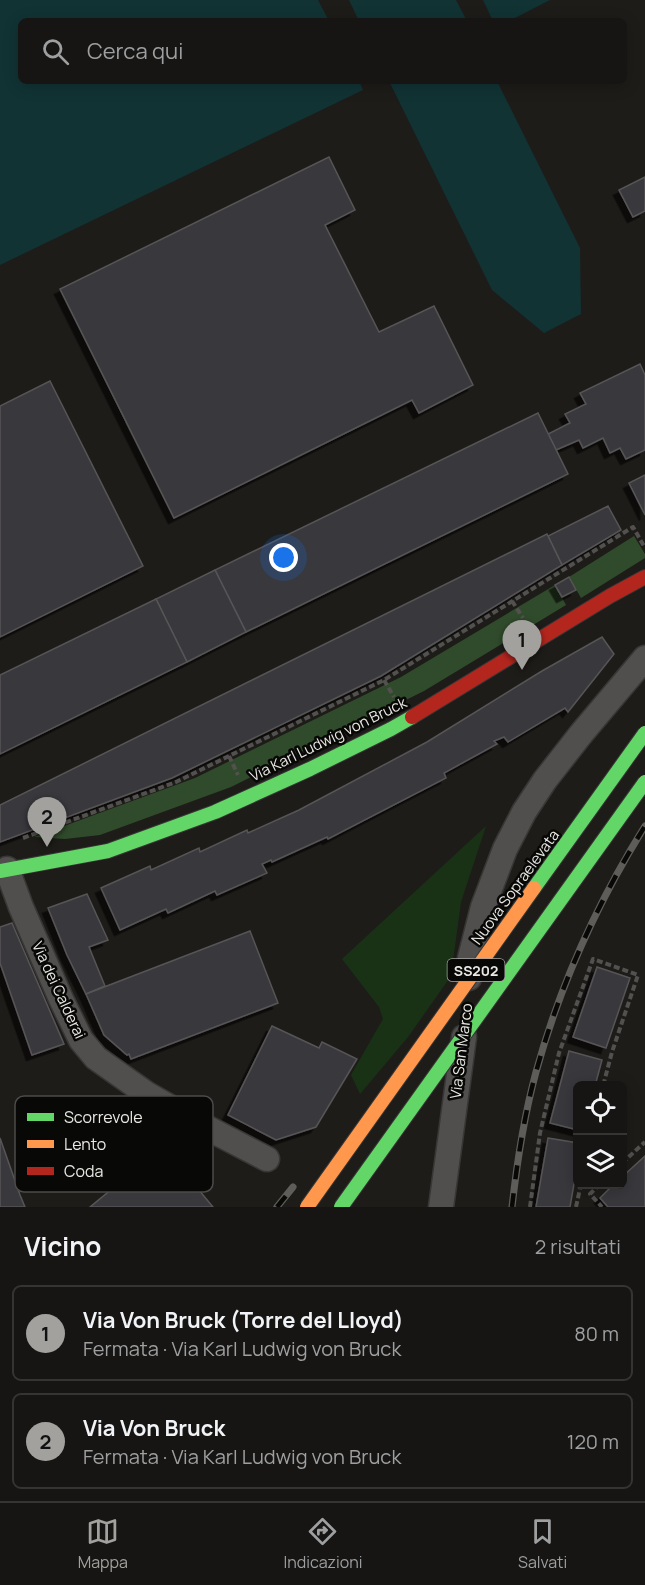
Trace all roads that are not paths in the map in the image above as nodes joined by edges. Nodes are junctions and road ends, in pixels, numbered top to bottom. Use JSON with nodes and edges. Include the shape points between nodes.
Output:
{"nodes":[{"id":1,"x":645,"y":577,"type":"edge"},
{"id":2,"x":645,"y":658,"type":"edge"},
{"id":3,"x":645,"y":733,"type":"edge"},
{"id":4,"x":645,"y":782,"type":"edge"},
{"id":5,"x":4,"y":870,"type":"edge"},
{"id":6,"x":151,"y":1096,"type":"edge"},
{"id":7,"x":213,"y":1130,"type":"edge"},
{"id":8,"x":267,"y":1159,"type":"dead end"},
{"id":9,"x":307,"y":1207,"type":"edge"},
{"id":10,"x":341,"y":1207,"type":"edge"},
{"id":11,"x":441,"y":1207,"type":"edge"}],
"edges":[{"from":1,"to":5,"type":"main road","name":"Via Karl Ludwig von Bruck","via":[[391,729],[310,769],[215,812],[108,850]]},
{"from":2,"to":11,"type":"street","name":"Via San Marco","via":[[581,734],[524,812],[483,907],[470,958],[466,1022]]},
{"from":3,"to":9,"type":"main road","name":"Nuova Sopraelevata","number":"SS202","bridge":true},
{"from":4,"to":10,"type":"main road","number":"SS202","bridge":true},
{"from":5,"to":6,"type":"street","name":"Via dei Calderai","via":[[81,1040],[96,1058]]},
{"from":7,"to":8,"type":"street","name":"Via dei Calderai"}]}
